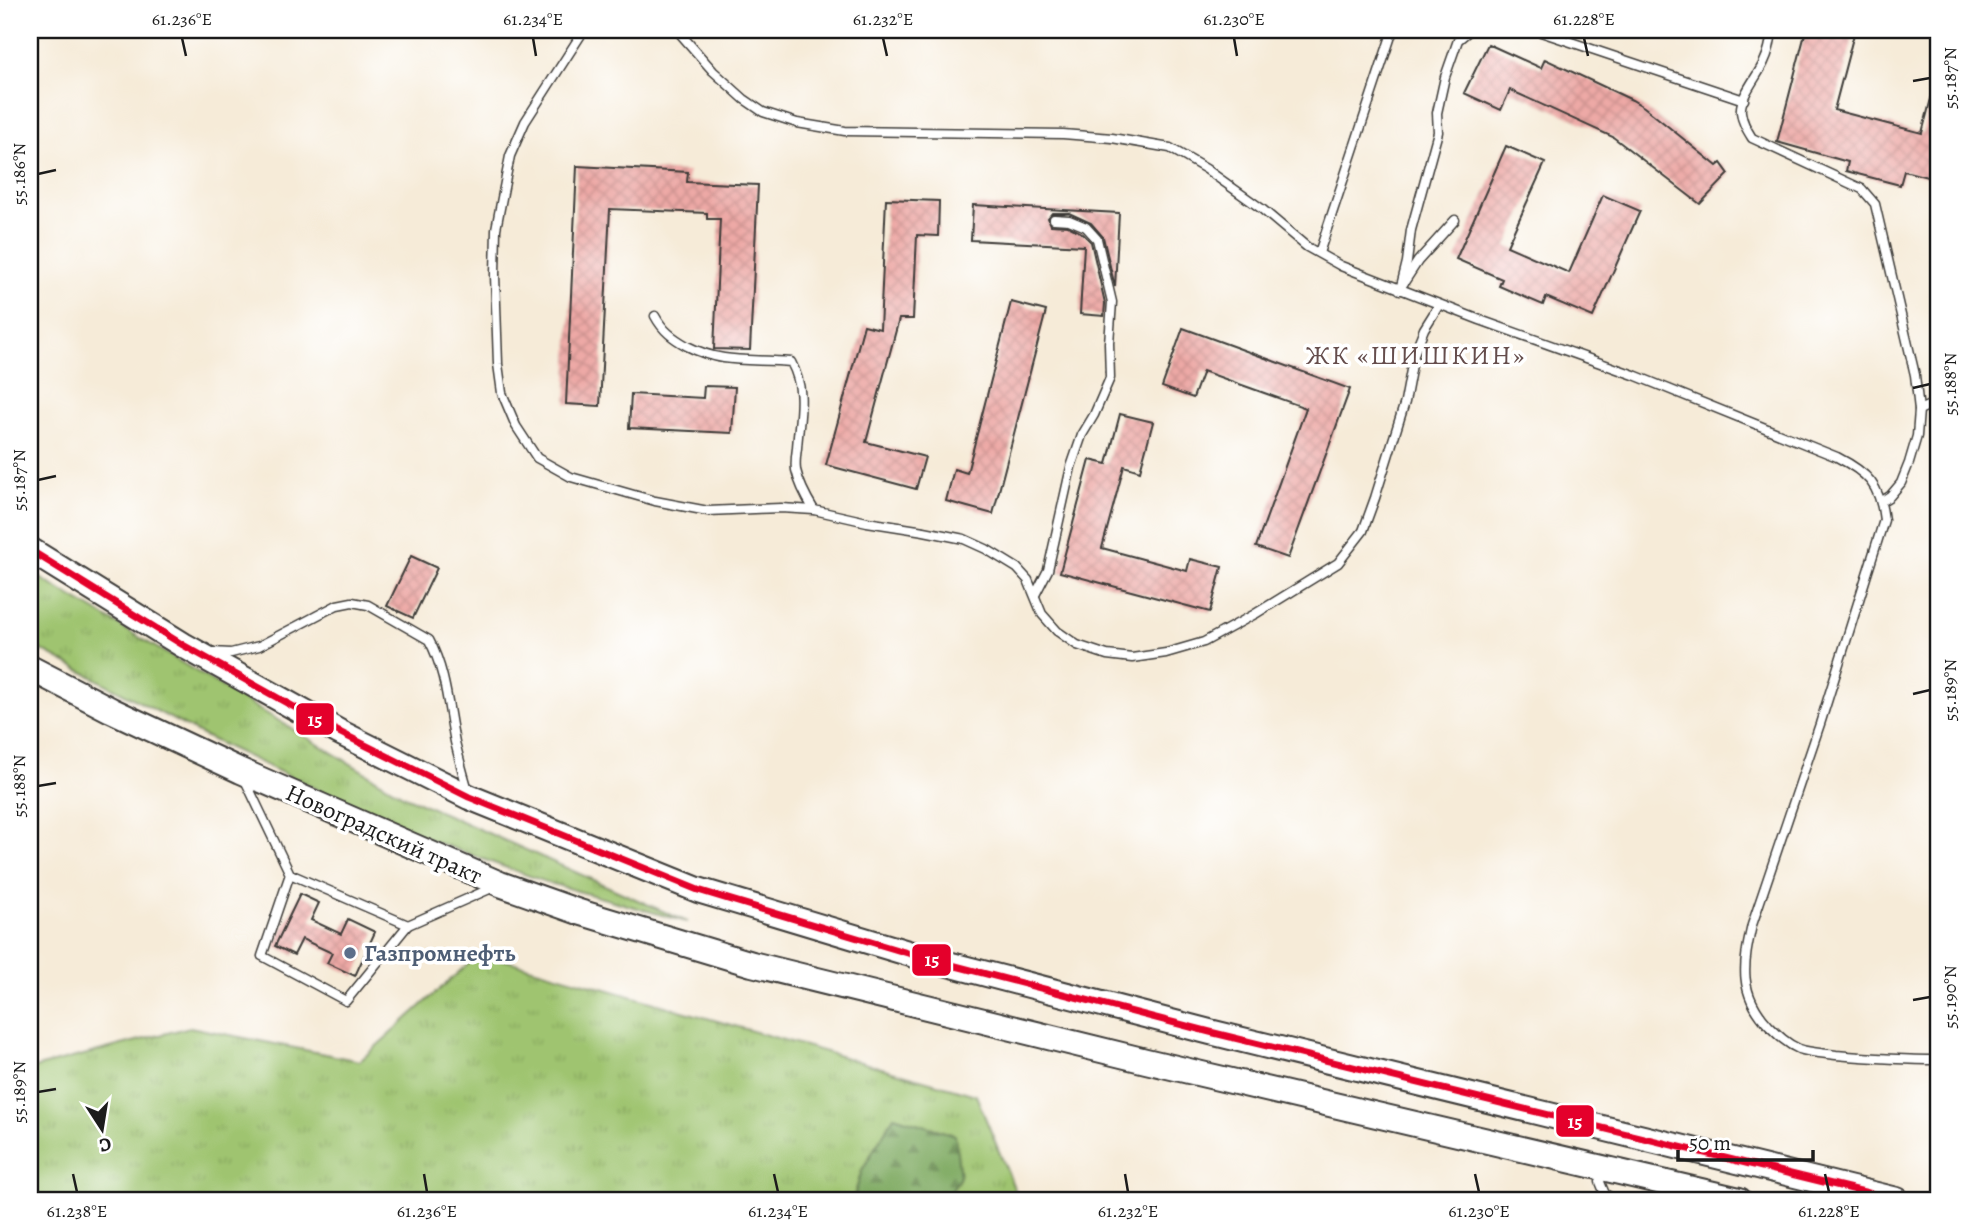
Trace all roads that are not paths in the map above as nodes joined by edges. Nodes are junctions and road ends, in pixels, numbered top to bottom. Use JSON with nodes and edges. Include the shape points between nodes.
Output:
{"nodes":[{"id":1,"x":584,"y":30,"type":"edge"},
{"id":2,"x":677,"y":30,"type":"edge"},
{"id":3,"x":1393,"y":30,"type":"edge"},
{"id":4,"x":1471,"y":30,"type":"edge"},
{"id":5,"x":1535,"y":30,"type":"edge"},
{"id":6,"x":1772,"y":30,"type":"edge"},
{"id":7,"x":1744,"y":100,"type":"junction"},
{"id":8,"x":1054,"y":219,"type":"dead end"},
{"id":9,"x":1455,"y":220,"type":"dead end"},
{"id":10,"x":1319,"y":253,"type":"junction"},
{"id":11,"x":1400,"y":289,"type":"junction"},
{"id":12,"x":1439,"y":304,"type":"junction"},
{"id":13,"x":656,"y":316,"type":"dead end"},
{"id":14,"x":1939,"y":401,"type":"edge"},
{"id":15,"x":1919,"y":410,"type":"junction"},
{"id":16,"x":1882,"y":501,"type":"junction"},
{"id":17,"x":814,"y":510,"type":"junction"},
{"id":18,"x":30,"y":550,"type":"edge"},
{"id":19,"x":1035,"y":595,"type":"junction"},
{"id":20,"x":183,"y":645,"type":"junction"},
{"id":21,"x":30,"y":668,"type":"edge"},
{"id":22,"x":241,"y":771,"type":"junction"},
{"id":23,"x":469,"y":797,"type":"junction"},
{"id":24,"x":290,"y":874,"type":"junction"},
{"id":25,"x":499,"y":884,"type":"junction"},
{"id":26,"x":408,"y":925,"type":"junction"},
{"id":27,"x":1939,"y":1060,"type":"edge"},
{"id":28,"x":1641,"y":1137,"type":"junction"},
{"id":29,"x":1604,"y":1168,"type":"junction"},
{"id":30,"x":1615,"y":1200,"type":"edge"},
{"id":31,"x":1740,"y":1200,"type":"edge"},
{"id":32,"x":1897,"y":1200,"type":"edge"}],
"edges":[{"from":1,"to":17,"type":"lane","via":[[525,122],[510,156],[496,229],[498,364],[502,393],[516,426],[537,458],[570,477],[655,501],[708,511]]},
{"from":2,"to":10,"type":"lane","via":[[744,99],[797,123],[845,131],[1063,134],[1170,148],[1206,169]]},
{"from":3,"to":10,"type":"lane"},
{"from":4,"to":11,"type":"lane","via":[[1458,40],[1445,77],[1438,132]]},
{"from":5,"to":7,"type":"lane"},
{"from":6,"to":7,"type":"lane","via":[[1764,62]]},
{"from":7,"to":15,"type":"lane","via":[[1740,109],[1752,138],[1862,189],[1875,204],[1911,354]]},
{"from":8,"to":19,"type":"lane","via":[[1086,227],[1097,239],[1112,302],[1110,378],[1082,435],[1048,570]]},
{"from":9,"to":11,"type":"lane"},
{"from":10,"to":11,"type":"lane"},
{"from":11,"to":12,"type":"lane"},
{"from":12,"to":16,"type":"lane","via":[[1634,375],[1838,457],[1857,467],[1874,484]]},
{"from":12,"to":19,"type":"lane","via":[[1414,354],[1405,402],[1363,531],[1338,563],[1204,642],[1132,657],[1077,645],[1049,623]]},
{"from":13,"to":17,"type":"lane","via":[[662,329],[716,358],[791,362],[802,390],[795,467]]},
{"from":14,"to":15,"type":"lane"},
{"from":15,"to":16,"type":"lane","via":[[1917,436],[1901,483]]},
{"from":16,"to":27,"type":"lane","via":[[1884,520],[1876,549],[1752,925],[1745,976],[1753,1005],[1766,1023],[1781,1039],[1800,1049],[1879,1059]]},
{"from":17,"to":19,"type":"lane","via":[[964,540],[1017,568]]},
{"from":18,"to":20,"type":"main road"},
{"from":20,"to":23,"type":"main road"},
{"from":20,"to":23,"type":"lane","via":[[209,652],[242,651],[337,606],[352,602],[368,606],[429,640],[445,683]]},
{"from":21,"to":22,"type":"main road","name":"Новоградский тракт"},
{"from":22,"to":24,"type":"lane"},
{"from":22,"to":25,"type":"main road","name":"Новоградский тракт"},
{"from":23,"to":28,"type":"main road","via":[[698,890],[921,957]]},
{"from":24,"to":26,"type":"lane"},
{"from":24,"to":26,"type":"lane","via":[[262,956],[346,1001]]},
{"from":25,"to":26,"type":"lane"},
{"from":25,"to":29,"type":"main road","name":"Новоградский тракт","via":[[751,964]]},
{"from":28,"to":29,"type":"main road","via":[[1619,1142]]},
{"from":28,"to":32,"type":"main road"},
{"from":29,"to":30,"type":"lane","via":[[1601,1182],[1605,1194]]},
{"from":29,"to":31,"type":"main road","name":"Новоградский тракт"}]}
